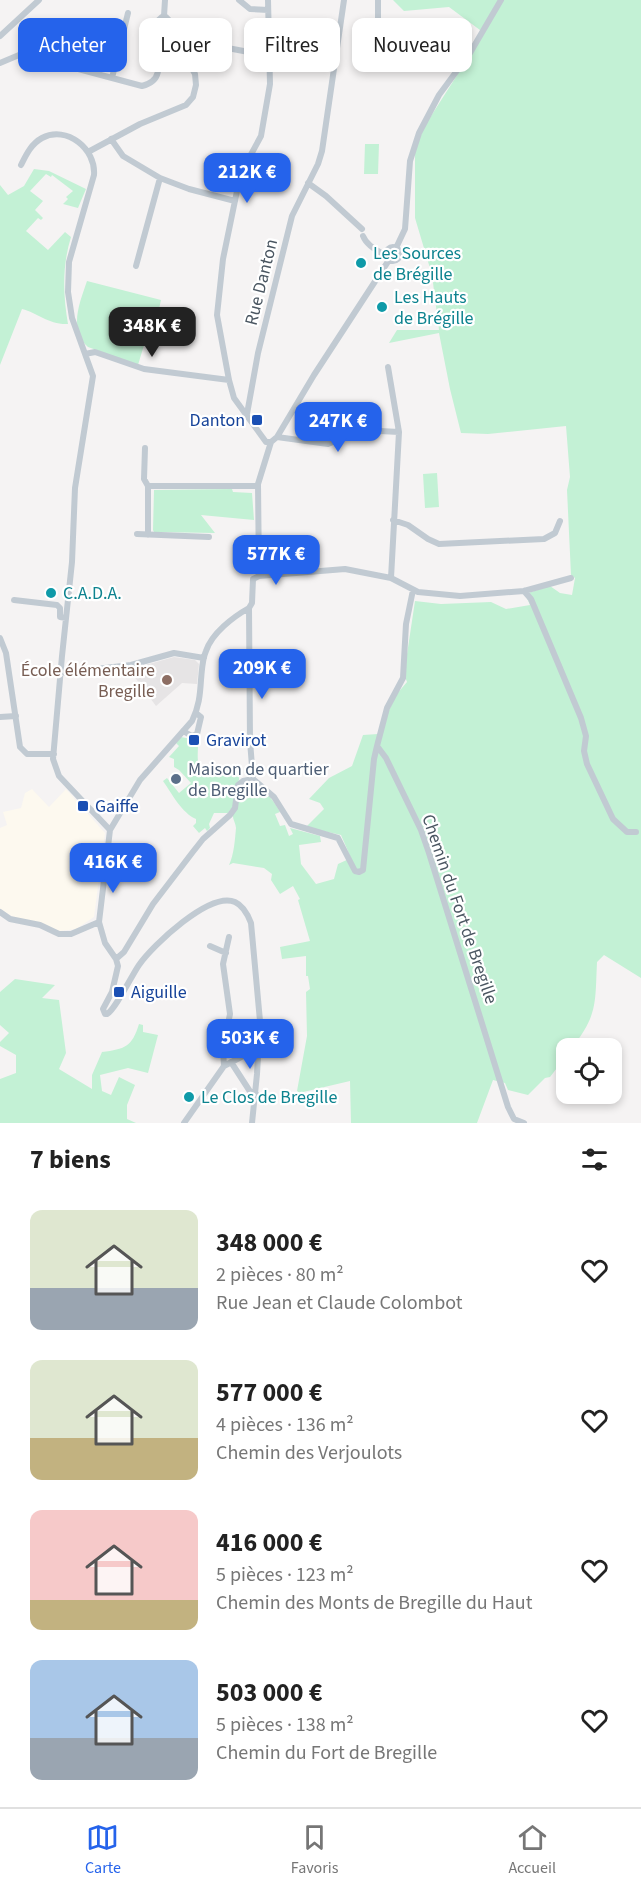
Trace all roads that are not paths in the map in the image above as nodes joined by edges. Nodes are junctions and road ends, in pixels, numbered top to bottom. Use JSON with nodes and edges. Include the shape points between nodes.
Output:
{"nodes":[{"id":1,"x":39,"y":0,"type":"edge"},
{"id":2,"x":165,"y":0,"type":"edge"},
{"id":3,"x":239,"y":0,"type":"edge"},
{"id":4,"x":268,"y":0,"type":"edge"},
{"id":5,"x":344,"y":0,"type":"edge"},
{"id":6,"x":378,"y":0,"type":"edge"},
{"id":7,"x":501,"y":0,"type":"edge"},
{"id":8,"x":268,"y":10,"type":"junction"},
{"id":9,"x":128,"y":13,"type":"dead end"},
{"id":10,"x":164,"y":16,"type":"junction"},
{"id":11,"x":268,"y":18,"type":"edge"},
{"id":12,"x":378,"y":18,"type":"edge"},
{"id":13,"x":0,"y":36,"type":"edge"},
{"id":14,"x":0,"y":63,"type":"edge"},
{"id":15,"x":270,"y":72,"type":"edge"},
{"id":16,"x":112,"y":78,"type":"junction"},
{"id":17,"x":111,"y":139,"type":"junction"},
{"id":18,"x":88,"y":152,"type":"junction"},
{"id":19,"x":21,"y":165,"type":"dead end"},
{"id":20,"x":160,"y":178,"type":"junction"},
{"id":21,"x":308,"y":183,"type":"junction"},
{"id":22,"x":235,"y":201,"type":"junction"},
{"id":23,"x":396,"y":248,"type":"junction"},
{"id":24,"x":388,"y":258,"type":"junction"},
{"id":25,"x":136,"y":266,"type":"dead end"},
{"id":26,"x":85,"y":354,"type":"junction"},
{"id":27,"x":388,"y":367,"type":"dead end"},
{"id":28,"x":229,"y":380,"type":"junction"},
{"id":29,"x":251,"y":390,"type":"junction"},
{"id":30,"x":234,"y":398,"type":"junction"},
{"id":31,"x":247,"y":414,"type":"junction"},
{"id":32,"x":399,"y":432,"type":"junction"},
{"id":33,"x":277,"y":437,"type":"junction"},
{"id":34,"x":268,"y":441,"type":"junction"},
{"id":35,"x":144,"y":448,"type":"dead end"},
{"id":36,"x":148,"y":486,"type":"junction"},
{"id":37,"x":258,"y":486,"type":"junction"},
{"id":38,"x":393,"y":520,"type":"junction"},
{"id":39,"x":560,"y":521,"type":"dead end"},
{"id":40,"x":137,"y":534,"type":"dead end"},
{"id":41,"x":148,"y":535,"type":"junction"},
{"id":42,"x":209,"y":537,"type":"dead end"},
{"id":43,"x":259,"y":576,"type":"junction"},
{"id":44,"x":391,"y":578,"type":"junction"},
{"id":45,"x":571,"y":578,"type":"dead end"},
{"id":46,"x":413,"y":590,"type":"junction"},
{"id":47,"x":524,"y":591,"type":"junction"},
{"id":48,"x":14,"y":600,"type":"dead end"},
{"id":49,"x":249,"y":608,"type":"junction"},
{"id":50,"x":66,"y":618,"type":"junction"},
{"id":51,"x":0,"y":640,"type":"edge"},
{"id":52,"x":204,"y":658,"type":"junction"},
{"id":53,"x":60,"y":674,"type":"junction"},
{"id":54,"x":196,"y":713,"type":"junction"},
{"id":55,"x":16,"y":716,"type":"junction"},
{"id":56,"x":0,"y":717,"type":"edge"},
{"id":57,"x":183,"y":732,"type":"junction"},
{"id":58,"x":377,"y":746,"type":"junction"},
{"id":59,"x":54,"y":754,"type":"junction"},
{"id":60,"x":253,"y":779,"type":"junction"},
{"id":61,"x":110,"y":830,"type":"junction"},
{"id":62,"x":636,"y":832,"type":"dead end"},
{"id":63,"x":0,"y":912,"type":"edge"},
{"id":64,"x":99,"y":922,"type":"junction"},
{"id":65,"x":229,"y":937,"type":"dead end"},
{"id":66,"x":210,"y":946,"type":"dead end"},
{"id":67,"x":225,"y":953,"type":"junction"},
{"id":68,"x":116,"y":959,"type":"junction"},
{"id":69,"x":255,"y":1046,"type":"dead end"},
{"id":70,"x":231,"y":1062,"type":"junction"},
{"id":71,"x":224,"y":1066,"type":"junction"},
{"id":72,"x":256,"y":1095,"type":"junction"},
{"id":73,"x":188,"y":1121,"type":"edge"},
{"id":74,"x":252,"y":1123,"type":"edge"},
{"id":75,"x":524,"y":1123,"type":"edge"}],
"edges":[{"from":1,"to":13,"type":"street"},
{"from":2,"to":10,"type":"street"},
{"from":3,"to":8,"type":"street","via":[[250,9]]},
{"from":4,"to":8,"type":"street"},
{"from":5,"to":21,"type":"street","name":"Rue Danton","via":[[322,151]]},
{"from":6,"to":12,"type":"street"},
{"from":7,"to":23,"type":"street","via":[[419,133],[410,161],[405,229]]},
{"from":8,"to":11,"type":"street"},
{"from":9,"to":16,"type":"street"},
{"from":10,"to":16,"type":"street","via":[[156,22],[154,34],[159,69],[154,80],[142,86]]},
{"from":10,"to":17,"type":"street","via":[[172,23],[179,46],[195,74],[193,97],[186,105]]},
{"from":14,"to":16,"type":"street","via":[[26,55]]},
{"from":15,"to":22,"type":"street","via":[[261,136],[248,160]]},
{"from":17,"to":18,"type":"street"},
{"from":17,"to":20,"type":"street","via":[[123,156]]},
{"from":18,"to":19,"type":"street","via":[[80,143],[62,135],[49,136],[29,150]]},
{"from":18,"to":26,"type":"street","via":[[93,159],[94,175],[69,262],[68,292],[72,318]]},
{"from":20,"to":22,"type":"street"},
{"from":20,"to":25,"type":"street"},
{"from":21,"to":24,"type":"street","via":[[362,232],[371,247]]},
{"from":21,"to":29,"type":"street","name":"Rue Danton","via":[[292,216]]},
{"from":22,"to":28,"type":"street","via":[[217,315]]},
{"from":23,"to":24,"type":"street","via":[[388,249]]},
{"from":23,"to":24,"type":"street","via":[[400,257],[395,262]]},
{"from":24,"to":33,"type":"street"},
{"from":26,"to":28,"type":"street","via":[[95,352],[144,369]]},
{"from":26,"to":50,"type":"street","via":[[93,376],[75,488]]},
{"from":27,"to":32,"type":"street"},
{"from":28,"to":30,"type":"street"},
{"from":29,"to":30,"type":"street","via":[[246,397]]},
{"from":29,"to":31,"type":"street","name":"Rue Danton"},
{"from":30,"to":31,"type":"street"},
{"from":31,"to":34,"type":"street"},
{"from":32,"to":33,"type":"street","via":[[361,430],[328,444]]},
{"from":32,"to":38,"type":"street"},
{"from":33,"to":34,"type":"street"},
{"from":34,"to":37,"type":"street"},
{"from":35,"to":36,"type":"street","via":[[144,479]]},
{"from":36,"to":37,"type":"street"},
{"from":36,"to":41,"type":"street"},
{"from":37,"to":43,"type":"street"},
{"from":38,"to":39,"type":"street","via":[[439,544],[544,539],[555,533]]},
{"from":38,"to":44,"type":"street"},
{"from":40,"to":41,"type":"street"},
{"from":41,"to":42,"type":"street"},
{"from":43,"to":44,"type":"street","via":[[339,569]]},
{"from":43,"to":49,"type":"street","via":[[253,579]]},
{"from":44,"to":46,"type":"street"},
{"from":45,"to":47,"type":"street"},
{"from":46,"to":47,"type":"street","via":[[442,596]]},
{"from":46,"to":58,"type":"street","via":[[406,624],[403,678],[387,708]]},
{"from":47,"to":62,"type":"street","via":[[574,699],[586,736],[587,764],[595,782],[616,823],[627,832]]},
{"from":48,"to":50,"type":"street","via":[[57,605],[60,617]]},
{"from":49,"to":52,"type":"street","via":[[215,637]]},
{"from":49,"to":60,"type":"street"},
{"from":50,"to":53,"type":"street"},
{"from":51,"to":55,"type":"street","via":[[6,652]]},
{"from":52,"to":53,"type":"street","via":[[174,653],[131,665]]},
{"from":52,"to":54,"type":"street"},
{"from":53,"to":59,"type":"street"},
{"from":54,"to":57,"type":"street"},
{"from":54,"to":57,"type":"street","via":[[201,717],[197,734]]},
{"from":55,"to":56,"type":"street"},
{"from":55,"to":59,"type":"street","via":[[23,752]]},
{"from":57,"to":61,"type":"street","via":[[140,780]]},
{"from":58,"to":60,"type":"street","via":[[364,867],[359,872],[353,869],[340,840],[291,824],[274,797]]},
{"from":58,"to":75,"type":"street","name":"Chemin du Fort de Bregille","via":[[421,830],[508,1107],[514,1119]]},
{"from":59,"to":61,"type":"street","via":[[59,776]]},
{"from":60,"to":68,"type":"street","via":[[238,785],[235,808],[203,839]]},
{"from":61,"to":64,"type":"street"},
{"from":63,"to":64,"type":"street","via":[[10,919],[40,925],[59,934],[70,934]]},
{"from":64,"to":68,"type":"street","via":[[105,943]]},
{"from":65,"to":67,"type":"street"},
{"from":66,"to":67,"type":"street"},
{"from":67,"to":71,"type":"street","via":[[230,1014]]},
{"from":68,"to":72,"type":"street","via":[[117,975],[105,1014],[112,1012],[141,962],[191,916],[224,899],[242,906],[251,923],[260,1006]]},
{"from":69,"to":70,"type":"street"},
{"from":70,"to":71,"type":"street"},
{"from":70,"to":72,"type":"street"},
{"from":71,"to":73,"type":"street"},
{"from":72,"to":74,"type":"street"}]}
